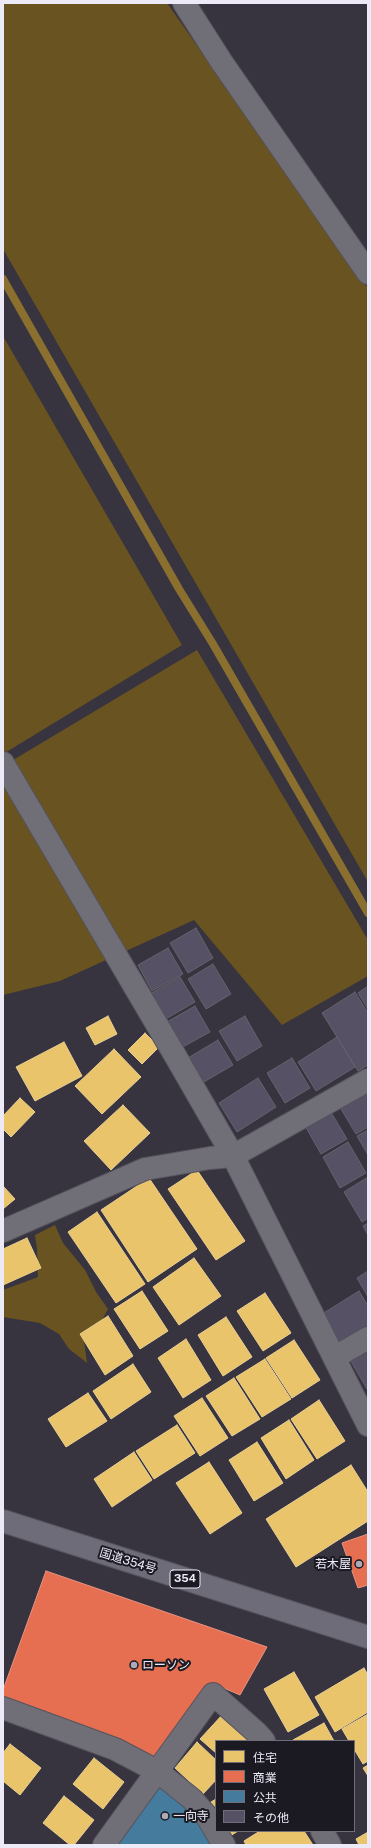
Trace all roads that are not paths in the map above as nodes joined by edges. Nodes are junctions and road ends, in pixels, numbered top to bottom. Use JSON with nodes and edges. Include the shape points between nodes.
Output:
{"nodes":[{"id":1,"x":184,"y":3,"type":"edge"},
{"id":2,"x":368,"y":272,"type":"edge"},
{"id":3,"x":3,"y":763,"type":"edge"},
{"id":4,"x":368,"y":1080,"type":"edge"},
{"id":5,"x":233,"y":1156,"type":"junction"},
{"id":6,"x":3,"y":1231,"type":"edge"},
{"id":7,"x":368,"y":1338,"type":"edge"},
{"id":8,"x":335,"y":1357,"type":"junction"},
{"id":9,"x":368,"y":1424,"type":"edge"},
{"id":10,"x":3,"y":1521,"type":"edge"},
{"id":11,"x":368,"y":1637,"type":"edge"},
{"id":12,"x":3,"y":1708,"type":"edge"},
{"id":13,"x":263,"y":1740,"type":"edge"},
{"id":14,"x":157,"y":1772,"type":"junction"},
{"id":15,"x":215,"y":1830,"type":"edge"},
{"id":16,"x":216,"y":1832,"type":"edge"},
{"id":17,"x":323,"y":1832,"type":"edge"},
{"id":18,"x":104,"y":1845,"type":"edge"},
{"id":19,"x":224,"y":1845,"type":"edge"},
{"id":20,"x":330,"y":1845,"type":"edge"}],
"edges":[{"from":1,"to":2,"type":"street"},
{"from":3,"to":5,"type":"street"},
{"from":4,"to":5,"type":"street"},
{"from":5,"to":6,"type":"street","via":[[145,1169]]},
{"from":5,"to":8,"type":"street"},
{"from":7,"to":8,"type":"street"},
{"from":8,"to":9,"type":"street"},
{"from":10,"to":11,"type":"highway","name":"国道354号","number":"354"},
{"from":12,"to":14,"type":"street","via":[[115,1749]]},
{"from":13,"to":14,"type":"street","via":[[213,1694]]},
{"from":14,"to":15,"type":"street","via":[[192,1799]]},
{"from":14,"to":18,"type":"street"},
{"from":16,"to":19,"type":"street"},
{"from":17,"to":20,"type":"street"}]}
